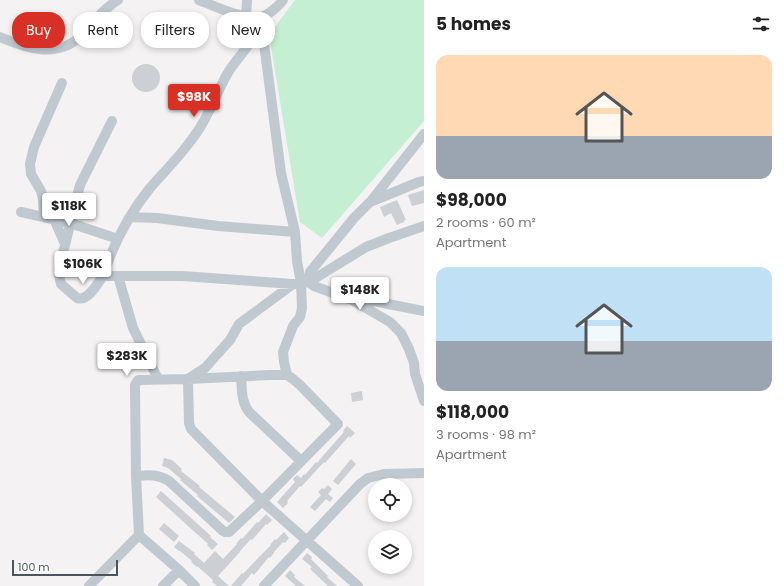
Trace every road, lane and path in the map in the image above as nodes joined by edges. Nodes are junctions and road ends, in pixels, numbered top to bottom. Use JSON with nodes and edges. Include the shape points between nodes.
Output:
{"nodes":[{"id":1,"x":118,"y":0,"type":"edge"},
{"id":2,"x":199,"y":0,"type":"edge"},
{"id":3,"x":247,"y":0,"type":"edge"},
{"id":4,"x":284,"y":0,"type":"edge"},
{"id":5,"x":231,"y":12,"type":"edge"},
{"id":6,"x":246,"y":12,"type":"edge"},
{"id":7,"x":271,"y":12,"type":"edge"},
{"id":8,"x":0,"y":37,"type":"edge"},
{"id":9,"x":246,"y":48,"type":"edge"},
{"id":10,"x":266,"y":48,"type":"edge"},
{"id":11,"x":62,"y":83,"type":"dead end"},
{"id":12,"x":112,"y":120,"type":"dead end"},
{"id":13,"x":424,"y":134,"type":"edge"},
{"id":14,"x":424,"y":181,"type":"edge"},
{"id":15,"x":370,"y":202,"type":"junction"},
{"id":16,"x":21,"y":212,"type":"dead end"},
{"id":17,"x":130,"y":216,"type":"junction"},
{"id":18,"x":49,"y":218,"type":"junction"},
{"id":19,"x":70,"y":223,"type":"junction"},
{"id":20,"x":424,"y":226,"type":"edge"},
{"id":21,"x":295,"y":232,"type":"junction"},
{"id":22,"x":118,"y":239,"type":"junction"},
{"id":23,"x":65,"y":244,"type":"junction"},
{"id":24,"x":103,"y":276,"type":"junction"},
{"id":25,"x":118,"y":276,"type":"junction"},
{"id":26,"x":301,"y":283,"type":"junction"},
{"id":27,"x":348,"y":299,"type":"junction"},
{"id":28,"x":424,"y":311,"type":"edge"},
{"id":29,"x":287,"y":375,"type":"junction"},
{"id":30,"x":241,"y":376,"type":"junction"},
{"id":31,"x":158,"y":379,"type":"junction"},
{"id":32,"x":188,"y":379,"type":"junction"},
{"id":33,"x":424,"y":401,"type":"edge"},
{"id":34,"x":301,"y":461,"type":"junction"},
{"id":35,"x":424,"y":473,"type":"edge"},
{"id":36,"x":136,"y":476,"type":"junction"},
{"id":37,"x":262,"y":501,"type":"junction"},
{"id":38,"x":139,"y":535,"type":"junction"},
{"id":39,"x":307,"y":540,"type":"junction"},
{"id":40,"x":179,"y":570,"type":"junction"},
{"id":41,"x":268,"y":585,"type":"edge"},
{"id":42,"x":89,"y":586,"type":"edge"},
{"id":43,"x":163,"y":586,"type":"edge"},
{"id":44,"x":195,"y":586,"type":"edge"},
{"id":45,"x":358,"y":586,"type":"edge"}],
"edges":[{"from":1,"to":8,"type":"street","via":[[99,15],[80,37],[64,47],[36,49]]},
{"from":2,"to":5,"type":"street"},
{"from":3,"to":6,"type":"street"},
{"from":4,"to":7,"type":"street"},
{"from":9,"to":17,"type":"street","via":[[223,81],[209,113],[195,136],[149,189]]},
{"from":10,"to":21,"type":"street","via":[[281,172]]},
{"from":11,"to":18,"type":"street","via":[[34,147],[30,164],[31,174],[41,191]]},
{"from":12,"to":19,"type":"street","via":[[80,185]]},
{"from":13,"to":15,"type":"street"},
{"from":14,"to":15,"type":"street"},
{"from":15,"to":26,"type":"street"},
{"from":16,"to":18,"type":"street"},
{"from":17,"to":21,"type":"street"},
{"from":17,"to":22,"type":"street"},
{"from":18,"to":19,"type":"street"},
{"from":18,"to":23,"type":"street"},
{"from":19,"to":22,"type":"street"},
{"from":19,"to":23,"type":"street"},
{"from":20,"to":26,"type":"street","via":[[366,247]]},
{"from":21,"to":26,"type":"street"},
{"from":22,"to":24,"type":"street"},
{"from":23,"to":24,"type":"street","via":[[59,269],[60,280],[77,298],[86,298]]},
{"from":24,"to":25,"type":"street"},
{"from":25,"to":26,"type":"street","via":[[182,276]]},
{"from":25,"to":31,"type":"street","via":[[133,328]]},
{"from":26,"to":27,"type":"street"},
{"from":26,"to":29,"type":"street","via":[[300,317],[293,326],[283,352]]},
{"from":26,"to":32,"type":"street","via":[[239,324],[230,340],[205,368]]},
{"from":27,"to":28,"type":"street","via":[[373,300]]},
{"from":27,"to":33,"type":"street","via":[[390,322],[401,333],[409,348]]},
{"from":29,"to":30,"type":"street"},
{"from":29,"to":34,"type":"street","via":[[338,424]]},
{"from":30,"to":32,"type":"street"},
{"from":30,"to":34,"type":"street","via":[[245,408]]},
{"from":31,"to":32,"type":"street"},
{"from":31,"to":36,"type":"street","via":[[138,380],[136,385]]},
{"from":32,"to":37,"type":"street","via":[[191,429]]},
{"from":34,"to":37,"type":"street"},
{"from":35,"to":39,"type":"street","via":[[384,474],[368,478]]},
{"from":36,"to":37,"type":"street","via":[[152,475],[169,481],[225,532],[233,529]]},
{"from":36,"to":38,"type":"street"},
{"from":37,"to":39,"type":"street"},
{"from":38,"to":40,"type":"street"},
{"from":38,"to":42,"type":"street"},
{"from":39,"to":41,"type":"street"},
{"from":39,"to":45,"type":"street"},
{"from":40,"to":43,"type":"street"},
{"from":40,"to":44,"type":"street"}]}
